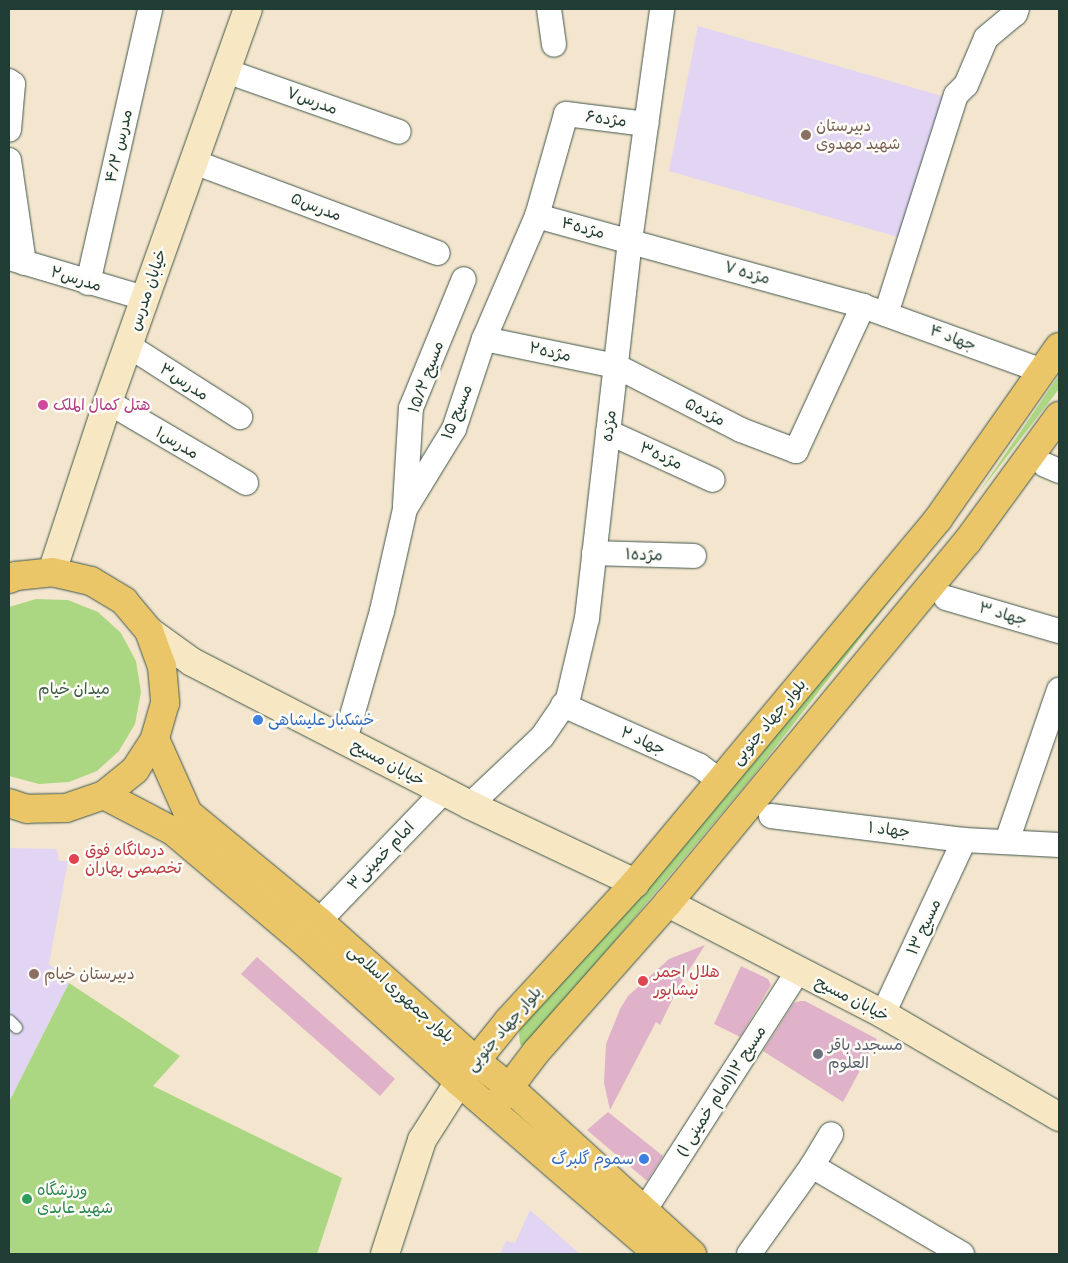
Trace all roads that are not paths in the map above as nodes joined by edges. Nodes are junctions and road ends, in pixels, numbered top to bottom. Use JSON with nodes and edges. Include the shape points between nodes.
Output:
{"nodes":[{"id":1,"x":150,"y":9,"type":"edge"},
{"id":2,"x":248,"y":9,"type":"edge"},
{"id":3,"x":549,"y":9,"type":"edge"},
{"id":4,"x":662,"y":9,"type":"edge"},
{"id":5,"x":1016,"y":11,"type":"edge"},
{"id":6,"x":554,"y":45,"type":"dead end"},
{"id":7,"x":226,"y":71,"type":"junction"},
{"id":8,"x":9,"y":81,"type":"edge"},
{"id":9,"x":566,"y":114,"type":"joint"},
{"id":10,"x":646,"y":124,"type":"junction"},
{"id":11,"x":9,"y":130,"type":"edge"},
{"id":12,"x":399,"y":132,"type":"dead end"},
{"id":13,"x":9,"y":160,"type":"edge"},
{"id":14,"x":194,"y":162,"type":"junction"},
{"id":15,"x":537,"y":216,"type":"junction"},
{"id":16,"x":630,"y":241,"type":"junction"},
{"id":17,"x":438,"y":253,"type":"dead end"},
{"id":18,"x":16,"y":260,"type":"edge"},
{"id":19,"x":464,"y":279,"type":"dead end"},
{"id":20,"x":88,"y":282,"type":"junction"},
{"id":21,"x":144,"y":298,"type":"junction"},
{"id":22,"x":863,"y":306,"type":"junction"},
{"id":23,"x":886,"y":314,"type":"junction"},
{"id":24,"x":484,"y":339,"type":"junction"},
{"id":25,"x":128,"y":346,"type":"junction"},
{"id":26,"x":1059,"y":347,"type":"edge"},
{"id":27,"x":616,"y":366,"type":"junction"},
{"id":28,"x":1043,"y":371,"type":"junction"},
{"id":29,"x":108,"y":402,"type":"junction"},
{"id":30,"x":1059,"y":416,"type":"edge"},
{"id":31,"x":240,"y":417,"type":"dead end"},
{"id":32,"x":608,"y":432,"type":"junction"},
{"id":33,"x":713,"y":480,"type":"dead end"},
{"id":34,"x":246,"y":484,"type":"dead end"},
{"id":35,"x":405,"y":509,"type":"junction"},
{"id":36,"x":938,"y":519,"type":"junction"},
{"id":37,"x":967,"y":542,"type":"junction"},
{"id":38,"x":594,"y":553,"type":"junction"},
{"id":39,"x":694,"y":556,"type":"dead end"},
{"id":40,"x":52,"y":572,"type":"junction"},
{"id":41,"x":9,"y":579,"type":"edge"},
{"id":42,"x":946,"y":598,"type":"dead end"},
{"id":43,"x":149,"y":631,"type":"junction"},
{"id":44,"x":1059,"y":631,"type":"edge"},
{"id":45,"x":1059,"y":690,"type":"edge"},
{"id":46,"x":563,"y":705,"type":"junction"},
{"id":47,"x":155,"y":739,"type":"junction"},
{"id":48,"x":345,"y":740,"type":"junction"},
{"id":49,"x":720,"y":781,"type":"junction"},
{"id":50,"x":444,"y":792,"type":"junction"},
{"id":51,"x":104,"y":796,"type":"junction"},
{"id":52,"x":9,"y":803,"type":"edge"},
{"id":53,"x":470,"y":805,"type":"junction"},
{"id":54,"x":771,"y":816,"type":"dead end"},
{"id":55,"x":964,"y":840,"type":"junction"},
{"id":56,"x":1007,"y":841,"type":"junction"},
{"id":57,"x":1059,"y":845,"type":"edge"},
{"id":58,"x":635,"y":883,"type":"junction"},
{"id":59,"x":668,"y":903,"type":"junction"},
{"id":60,"x":319,"y":921,"type":"junction"},
{"id":61,"x":798,"y":971,"type":"junction"},
{"id":62,"x":883,"y":1014,"type":"junction"},
{"id":63,"x":508,"y":1021,"type":"junction"},
{"id":64,"x":536,"y":1052,"type":"junction"},
{"id":65,"x":476,"y":1061,"type":"junction"},
{"id":66,"x":459,"y":1082,"type":"junction"},
{"id":67,"x":509,"y":1087,"type":"junction"},
{"id":68,"x":492,"y":1110,"type":"junction"},
{"id":69,"x":1059,"y":1116,"type":"edge"},
{"id":70,"x":831,"y":1134,"type":"dead end"},
{"id":71,"x":812,"y":1166,"type":"junction"},
{"id":72,"x":644,"y":1211,"type":"junction"},
{"id":73,"x":385,"y":1254,"type":"edge"},
{"id":74,"x":658,"y":1254,"type":"edge"},
{"id":75,"x":692,"y":1254,"type":"edge"},
{"id":76,"x":749,"y":1254,"type":"edge"},
{"id":77,"x":962,"y":1254,"type":"edge"}],
"edges":[{"from":1,"to":20,"type":"street","name":"مدرس ۴/۲"},
{"from":2,"to":7,"type":"street","name":"خیابان مدرس"},
{"from":3,"to":6,"type":"street"},
{"from":4,"to":10,"type":"street","name":"مژده"},
{"from":5,"to":23,"type":"street","via":[[986,38],[966,85],[956,95]]},
{"from":7,"to":12,"type":"street","name":"مدرس۷"},
{"from":7,"to":14,"type":"street","name":"خیابان مدرس"},
{"from":8,"to":11,"type":"street","via":[[13,84]]},
{"from":9,"to":10,"type":"street","name":"مژده۶"},
{"from":9,"to":15,"type":"street","name":"مسیح ۱۵"},
{"from":10,"to":16,"type":"street","name":"مژده"},
{"from":13,"to":18,"type":"street"},
{"from":14,"to":17,"type":"street","name":"مدرس۵"},
{"from":14,"to":21,"type":"street","name":"خیابان مدرس"},
{"from":15,"to":16,"type":"street","name":"مژده۴"},
{"from":15,"to":24,"type":"street","name":"مسیح ۱۵"},
{"from":16,"to":22,"type":"street","name":"مژده ۷"},
{"from":16,"to":27,"type":"street","name":"مژده"},
{"from":18,"to":20,"type":"street","name":"مدرس۲"},
{"from":19,"to":35,"type":"street","name":"مسیح ۱۵/۲","via":[[411,408]]},
{"from":20,"to":21,"type":"street","name":"مدرس۲"},
{"from":21,"to":25,"type":"street","name":"خیابان مدرس"},
{"from":22,"to":23,"type":"street","name":"جهاد ۴"},
{"from":22,"to":27,"type":"street","name":"مژده۵","via":[[796,451],[741,430]]},
{"from":23,"to":28,"type":"street","name":"جهاد ۴"},
{"from":24,"to":27,"type":"street","name":"مژده۲"},
{"from":24,"to":35,"type":"street","name":"مسیح ۱۵","via":[[454,429]]},
{"from":25,"to":29,"type":"street","name":"خیابان مدرس"},
{"from":25,"to":31,"type":"street","name":"مدرس۳"},
{"from":26,"to":28,"type":"main road","name":"بلوار جهاد جنوبی"},
{"from":27,"to":32,"type":"street","name":"مژده"},
{"from":28,"to":36,"type":"main road","name":"بلوار جهاد جنوبی"},
{"from":29,"to":34,"type":"street","name":"مدرس۱"},
{"from":29,"to":40,"type":"street","name":"خیابان مدرس"},
{"from":30,"to":37,"type":"main road"},
{"from":32,"to":33,"type":"street","name":"مژده۳"},
{"from":32,"to":38,"type":"street","name":"مژده"},
{"from":35,"to":48,"type":"street","name":"مسیح ۱۵","via":[[382,611]]},
{"from":36,"to":37,"type":"main road"},
{"from":36,"to":49,"type":"main road","name":"بلوار جهاد جنوبی"},
{"from":37,"to":59,"type":"main road"},
{"from":38,"to":39,"type":"street","name":"مژده۱"},
{"from":38,"to":46,"type":"street","name":"مژده","via":[[587,618],[568,699]]},
{"from":40,"to":41,"type":"main road"},
{"from":40,"to":43,"type":"main road","via":[[90,581],[116,596]]},
{"from":42,"to":44,"type":"street","name":"جهاد ۳"},
{"from":43,"to":47,"type":"main road","via":[[162,666],[165,703]]},
{"from":43,"to":48,"type":"street","name":"خیابان مسیح","via":[[192,662]]},
{"from":45,"to":56,"type":"street"},
{"from":46,"to":49,"type":"street","name":"جهاد ۲","via":[[700,766]]},
{"from":46,"to":53,"type":"street","name":"مژده","via":[[542,737]]},
{"from":47,"to":51,"type":"main road","via":[[135,770]]},
{"from":47,"to":60,"type":"main road","name":"بلوار جمهوری اسلامی","via":[[188,813]]},
{"from":48,"to":50,"type":"street","name":"خیابان مسیح"},
{"from":49,"to":58,"type":"main road","name":"بلوار جهاد جنوبی"},
{"from":50,"to":53,"type":"street","name":"خیابان مسیح"},
{"from":50,"to":60,"type":"street","name":"امام خمینی۳"},
{"from":51,"to":52,"type":"main road","via":[[66,808],[27,809]]},
{"from":51,"to":66,"type":"main road","name":"بلوار جمهوری اسلامی","via":[[173,831],[303,941]]},
{"from":53,"to":58,"type":"street","name":"خیابان مسیح"},
{"from":54,"to":55,"type":"street","name":"جهاد ۱"},
{"from":55,"to":56,"type":"street","name":"جهاد ۱"},
{"from":55,"to":62,"type":"street","name":"مسیح ۱۳"},
{"from":56,"to":57,"type":"street","name":"جهاد ۱"},
{"from":58,"to":63,"type":"main road","name":"بلوار جهاد جنوبی"},
{"from":59,"to":61,"type":"street","name":"خیابان مسیح"},
{"from":59,"to":64,"type":"main road"},
{"from":60,"to":65,"type":"main road","name":"بلوار جمهوری اسلامی"},
{"from":61,"to":62,"type":"street","name":"خیابان مسیح"},
{"from":61,"to":72,"type":"street","name":"مسیح ۱۲(امام خمینی ۱)"},
{"from":62,"to":69,"type":"street","name":"خیابان مسیح"},
{"from":63,"to":64,"type":"main road","via":[[508,1035],[515,1047],[524,1053]]},
{"from":63,"to":65,"type":"main road","name":"بلوار جهاد جنوبی"},
{"from":64,"to":67,"type":"main road"},
{"from":65,"to":66,"type":"main road","name":"بلوار جهاد جنوبی"},
{"from":65,"to":67,"type":"main road","name":"بلوار جمهوری اسلامی"},
{"from":66,"to":68,"type":"main road","name":"بلوار جمهوری اسلامی"},
{"from":66,"to":73,"type":"street","via":[[422,1140]]},
{"from":67,"to":68,"type":"main road"},
{"from":67,"to":72,"type":"main road","name":"بلوار جمهوری اسلامی"},
{"from":68,"to":74,"type":"main road","name":"بلوار جمهوری اسلامی"},
{"from":70,"to":71,"type":"street"},
{"from":71,"to":76,"type":"street"},
{"from":71,"to":77,"type":"street"},
{"from":72,"to":75,"type":"main road","name":"بلوار جمهوری اسلامی"}]}
